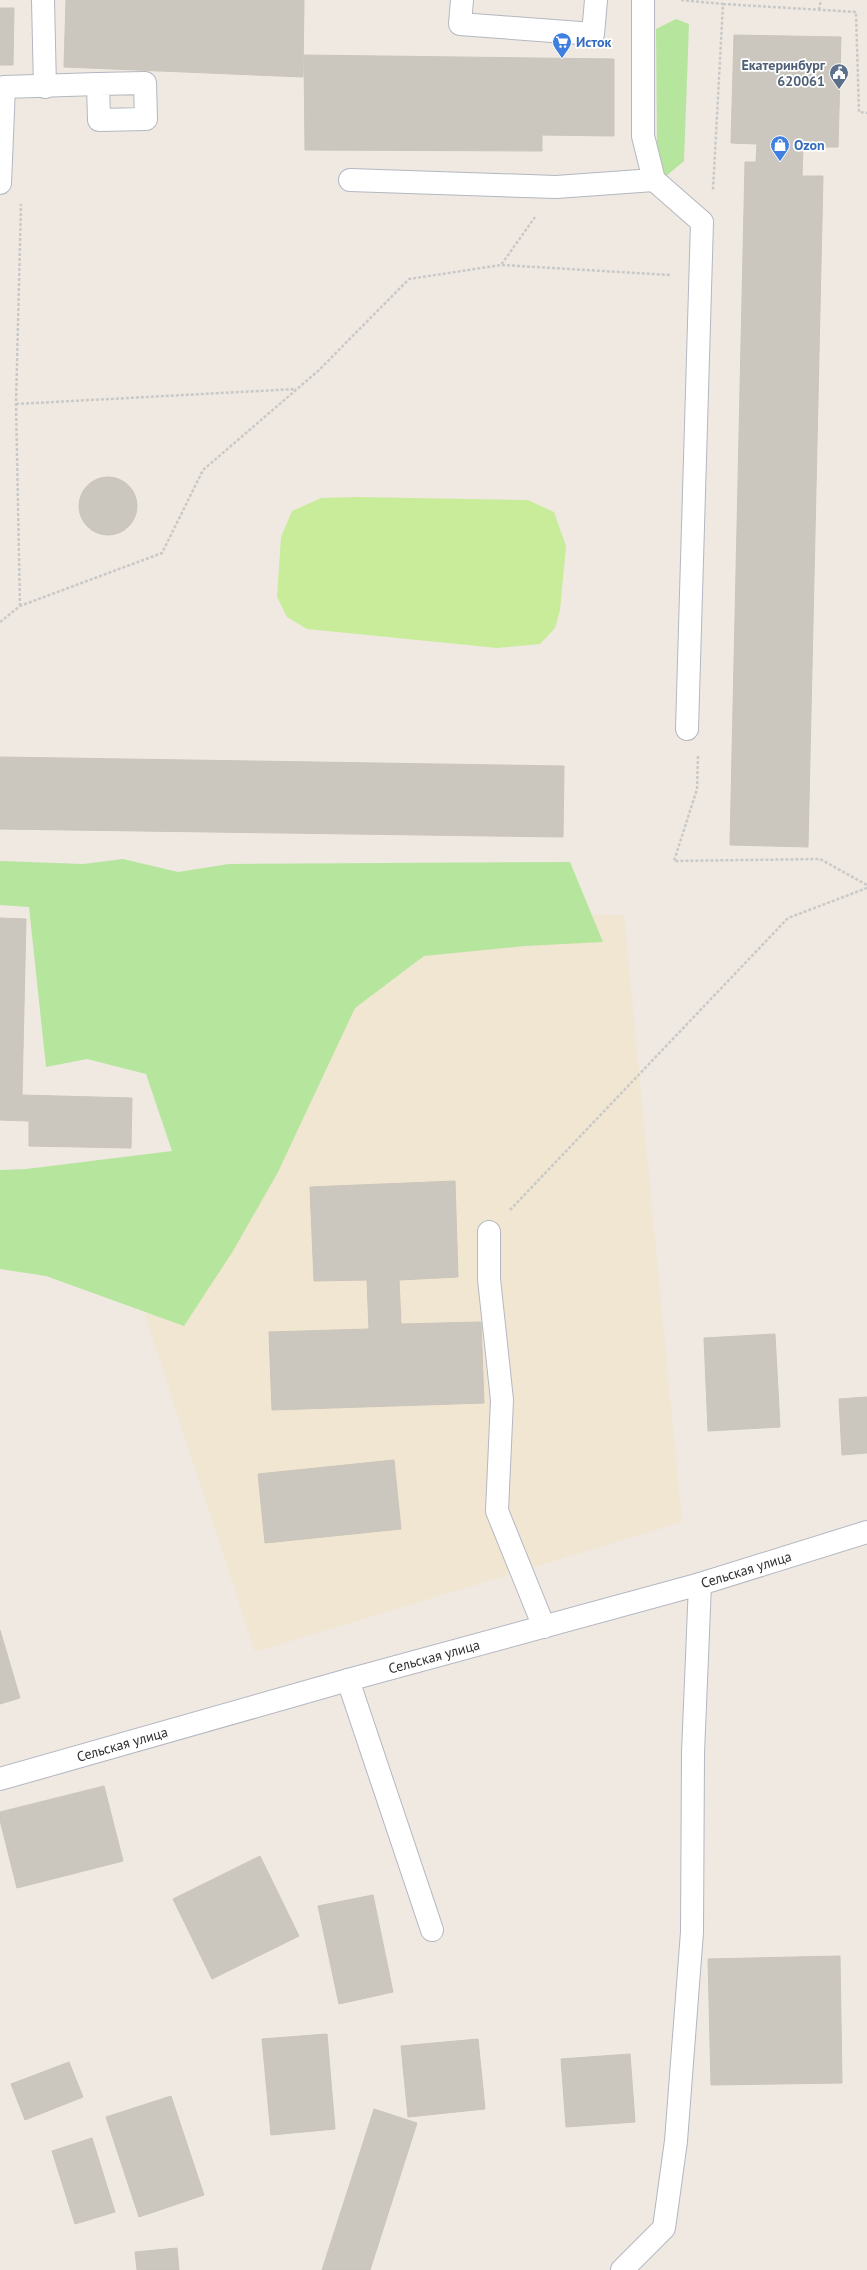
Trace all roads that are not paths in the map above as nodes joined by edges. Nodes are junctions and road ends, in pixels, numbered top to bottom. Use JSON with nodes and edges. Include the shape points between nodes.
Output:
{"nodes":[{"id":1,"x":43,"y":0,"type":"edge"},
{"id":2,"x":462,"y":0,"type":"edge"},
{"id":3,"x":596,"y":0,"type":"edge"},
{"id":4,"x":643,"y":0,"type":"edge"},
{"id":5,"x":98,"y":84,"type":"dead end"},
{"id":6,"x":45,"y":87,"type":"junction"},
{"id":7,"x":350,"y":180,"type":"dead end"},
{"id":8,"x":654,"y":180,"type":"junction"},
{"id":9,"x":0,"y":183,"type":"edge"},
{"id":10,"x":688,"y":729,"type":"dead end"},
{"id":11,"x":489,"y":1232,"type":"road end"},
{"id":12,"x":867,"y":1532,"type":"edge"},
{"id":13,"x":700,"y":1584,"type":"junction"},
{"id":14,"x":544,"y":1627,"type":"junction"},
{"id":15,"x":348,"y":1680,"type":"junction"},
{"id":16,"x":0,"y":1779,"type":"edge"},
{"id":17,"x":432,"y":1930,"type":"dead end"},
{"id":18,"x":622,"y":2270,"type":"edge"}],
"edges":[{"from":1,"to":6,"type":"street"},
{"from":2,"to":3,"type":"street","via":[[460,24],[593,34]]},
{"from":4,"to":8,"type":"street","via":[[643,136]]},
{"from":5,"to":6,"type":"street"},
{"from":6,"to":9,"type":"street","via":[[4,87]]},
{"from":7,"to":8,"type":"street","via":[[556,187]]},
{"from":8,"to":10,"type":"street","via":[[702,222]]},
{"from":11,"to":14,"type":"street","via":[[489,1280],[502,1400],[497,1511]]},
{"from":12,"to":13,"type":"street","name":"Сельская улица"},
{"from":13,"to":14,"type":"street","name":"Сельская улица"},
{"from":13,"to":18,"type":"street","via":[[693,1753],[692,1932],[676,2142],[664,2228]]},
{"from":14,"to":15,"type":"street","name":"Сельская улица"},
{"from":15,"to":16,"type":"street","name":"Сельская улица"},
{"from":15,"to":17,"type":"street"}]}
